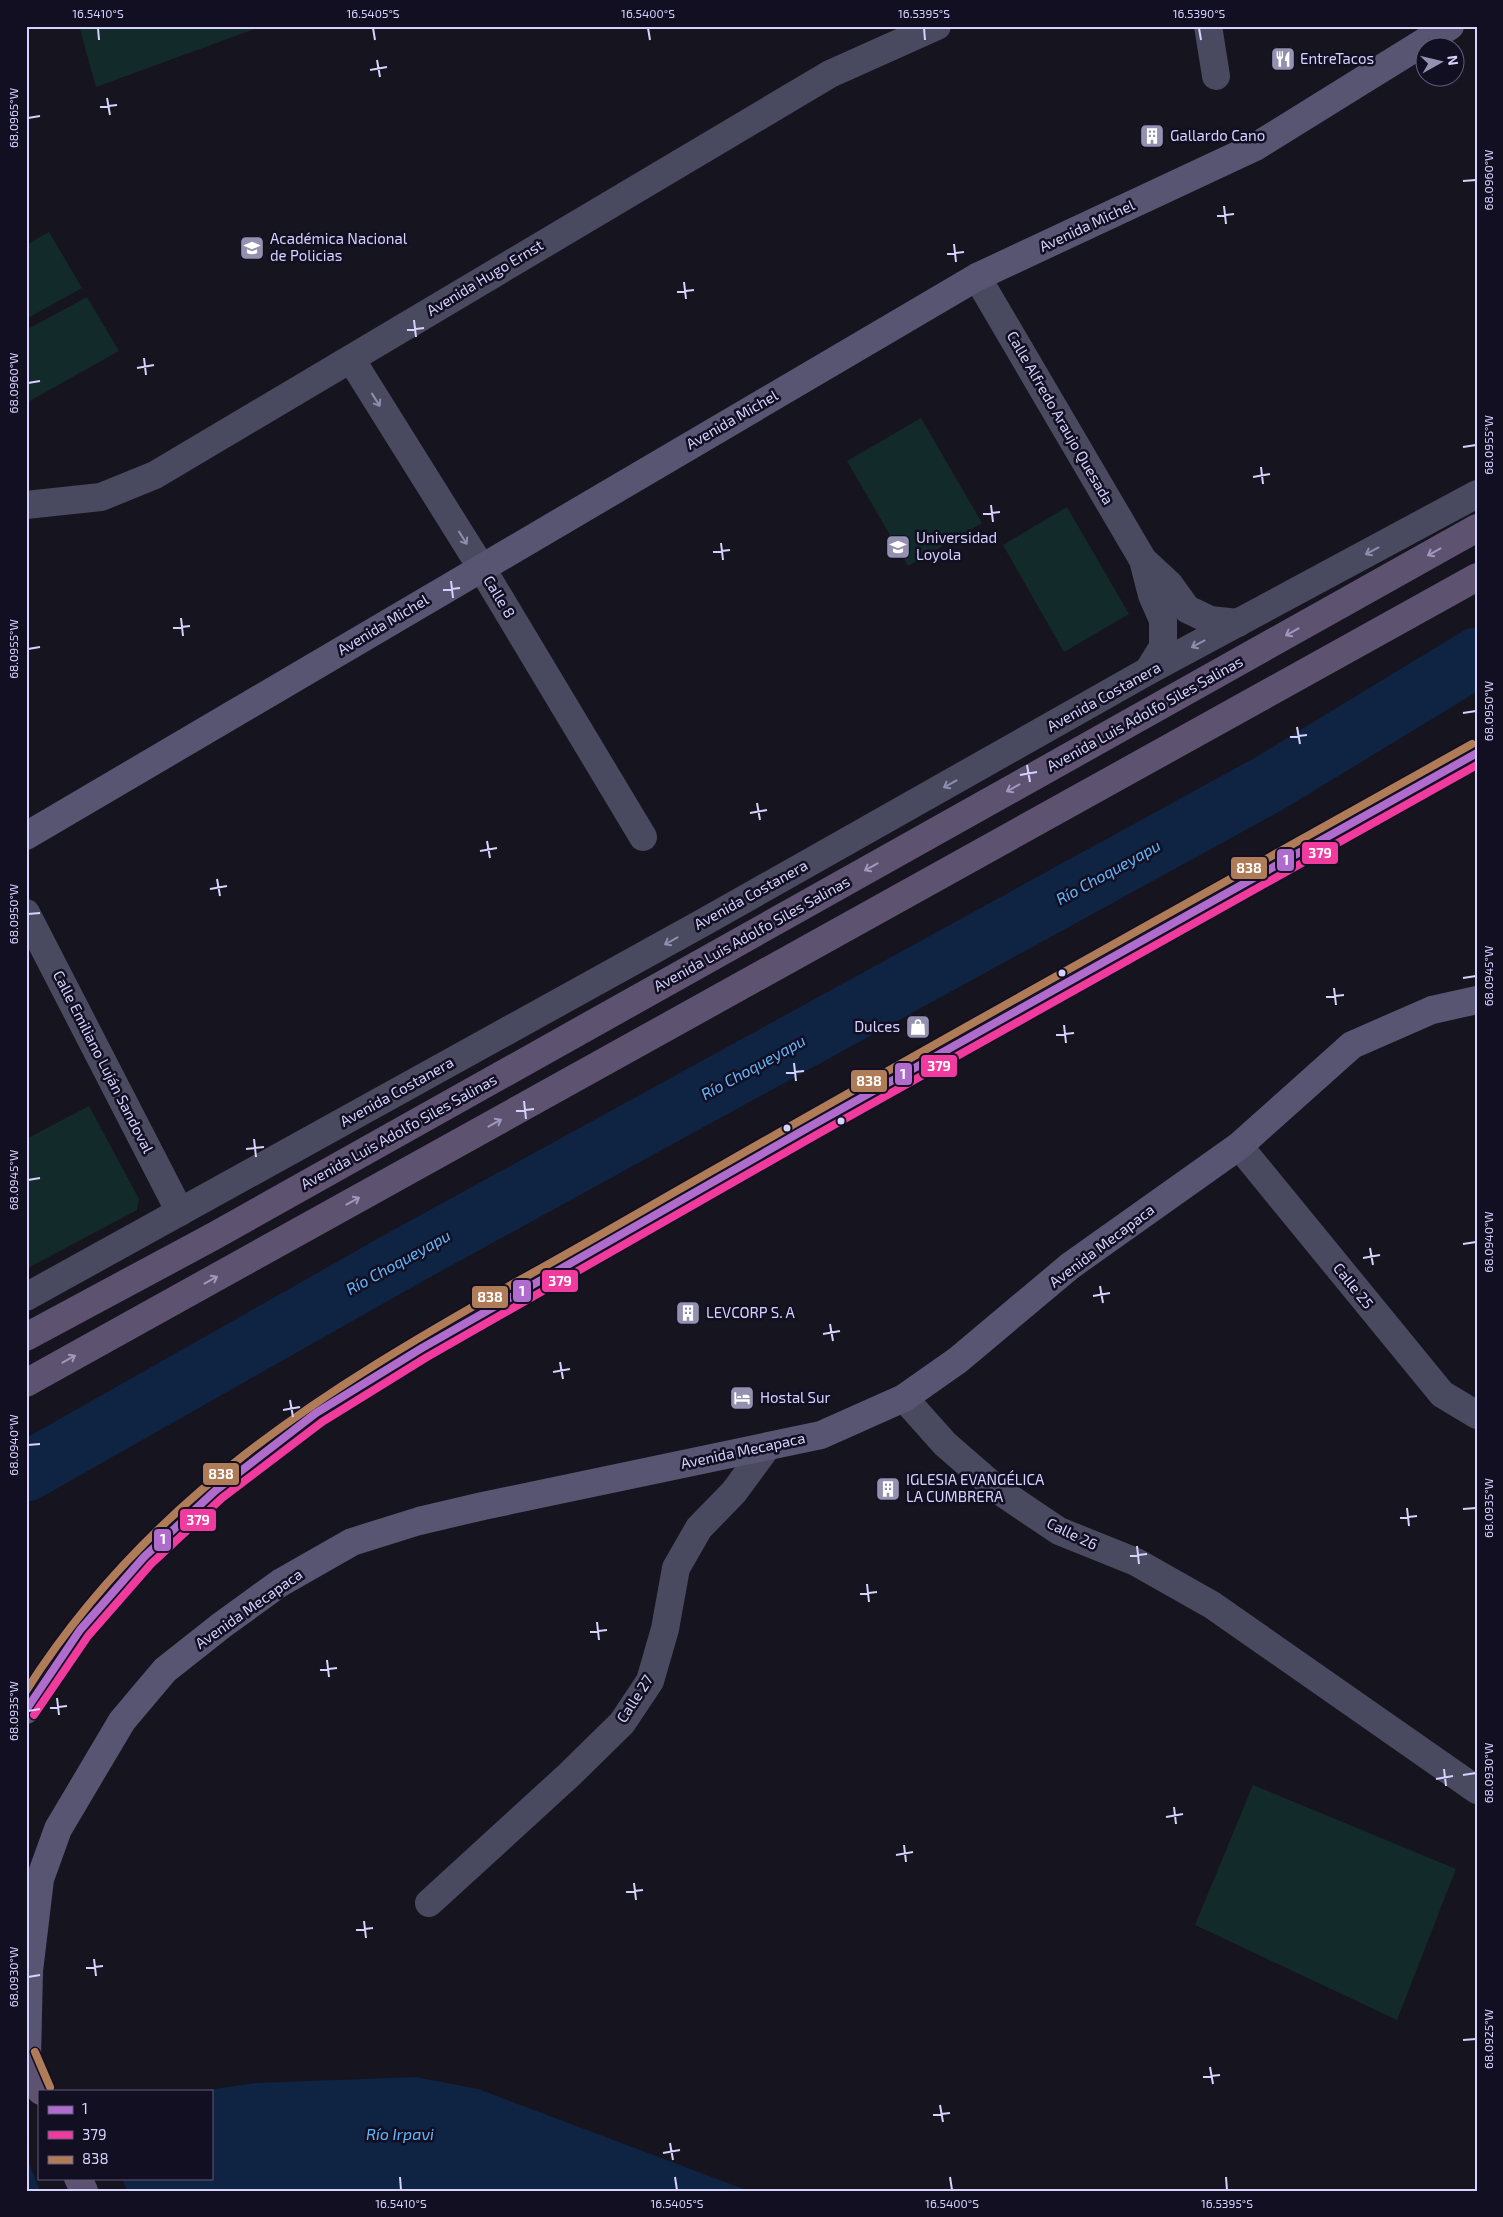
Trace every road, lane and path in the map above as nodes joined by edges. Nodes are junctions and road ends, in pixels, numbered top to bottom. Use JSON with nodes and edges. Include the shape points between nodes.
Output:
{"nodes":[{"id":1,"x":937,"y":26,"type":"edge"},
{"id":2,"x":1208,"y":26,"type":"edge"},
{"id":3,"x":1450,"y":26,"type":"edge"},
{"id":4,"x":1216,"y":76,"type":"dead end"},
{"id":5,"x":977,"y":277,"type":"junction"},
{"id":6,"x":351,"y":358,"type":"junction"},
{"id":7,"x":1477,"y":494,"type":"edge"},
{"id":8,"x":26,"y":505,"type":"edge"},
{"id":9,"x":1477,"y":528,"type":"edge"},
{"id":10,"x":1143,"y":560,"type":"junction"},
{"id":11,"x":481,"y":567,"type":"junction"},
{"id":12,"x":1477,"y":577,"type":"edge"},
{"id":13,"x":1238,"y":623,"type":"junction"},
{"id":14,"x":1148,"y":671,"type":"junction"},
{"id":15,"x":1477,"y":752,"type":"edge"},
{"id":16,"x":26,"y":836,"type":"edge"},
{"id":17,"x":643,"y":837,"type":"dead end"},
{"id":18,"x":26,"y":913,"type":"edge"},
{"id":19,"x":1477,"y":1000,"type":"edge"},
{"id":20,"x":1239,"y":1146,"type":"junction"},
{"id":21,"x":180,"y":1212,"type":"junction"},
{"id":22,"x":26,"y":1297,"type":"edge"},
{"id":23,"x":26,"y":1337,"type":"edge"},
{"id":24,"x":26,"y":1383,"type":"edge"},
{"id":25,"x":904,"y":1398,"type":"junction"},
{"id":26,"x":1477,"y":1415,"type":"edge"},
{"id":27,"x":767,"y":1447,"type":"junction"},
{"id":28,"x":26,"y":1710,"type":"edge"},
{"id":29,"x":1477,"y":1790,"type":"edge"},
{"id":30,"x":33,"y":1885,"type":"edge"},
{"id":31,"x":429,"y":1903,"type":"dead end"},
{"id":32,"x":27,"y":2057,"type":"edge"},
{"id":33,"x":41,"y":2090,"type":"edge"}],
"edges":[{"from":1,"to":6,"type":"street","name":"Avenida Hugo Ernst","via":[[830,74]]},
{"from":2,"to":4,"type":"street"},
{"from":3,"to":5,"type":"street","name":"Avenida Michel","via":[[1255,147]]},
{"from":5,"to":10,"type":"street","name":"Calle Alfredo Araujo Quesada"},
{"from":5,"to":11,"type":"street","name":"Avenida Michel"},
{"from":6,"to":8,"type":"street","name":"Avenida Hugo Ernst","via":[[155,475],[101,497]]},
{"from":6,"to":11,"type":"street","name":"Calle 8","one_way":true},
{"from":7,"to":13,"type":"street","name":"Avenida Costanera","one_way":true},
{"from":9,"to":23,"type":"main road","name":"Avenida Luis Adolfo Siles Salinas","one_way":true,"via":[[231,1226]]},
{"from":10,"to":13,"type":"street","name":"Calle Alfredo Araujo Quesada","via":[[1169,584],[1187,608],[1210,620]]},
{"from":10,"to":14,"type":"street","name":"Calle Alfredo Araujo Quesada","via":[[1152,595],[1163,620],[1163,647]]},
{"from":11,"to":16,"type":"street","name":"Avenida Michel"},
{"from":11,"to":17,"type":"street","name":"Calle 8"},
{"from":24,"to":12,"type":"main road","one_way":true},
{"from":13,"to":14,"type":"street","name":"Avenida Costanera","one_way":true},
{"from":14,"to":21,"type":"street","name":"Avenida Costanera","one_way":true},
{"from":15,"to":28,"type":"main road","via":[[942,1050],[407,1357],[292,1430],[208,1497],[102,1602],[56,1661]]},
{"from":18,"to":21,"type":"street","name":"Calle Emiliano Luján Sandoval"},
{"from":19,"to":20,"type":"street","name":"Avenida Mecapaca","via":[[1432,1010],[1352,1045]]},
{"from":20,"to":25,"type":"street","name":"Avenida Mecapaca","via":[[1070,1266],[958,1360]]},
{"from":20,"to":26,"type":"street","name":"Calle 25","via":[[1442,1394]]},
{"from":21,"to":22,"type":"street","name":"Avenida Costanera"},
{"from":25,"to":27,"type":"street","name":"Avenida Mecapaca","via":[[821,1435]]},
{"from":25,"to":29,"type":"street","name":"Calle 26","via":[[945,1444],[998,1490],[1051,1526],[1136,1562],[1212,1605]]},
{"from":27,"to":30,"type":"street","name":"Avenida Mecapaca","via":[[419,1521],[352,1542],[280,1583],[166,1670],[122,1721],[58,1829]]},
{"from":27,"to":31,"type":"street","name":"Calle 27","via":[[734,1492],[699,1528],[676,1568],[665,1630],[650,1682],[622,1723]]},
{"from":30,"to":32,"type":"street","name":"Avenida Mecapaca"},
{"from":32,"to":33,"type":"main road"}]}
